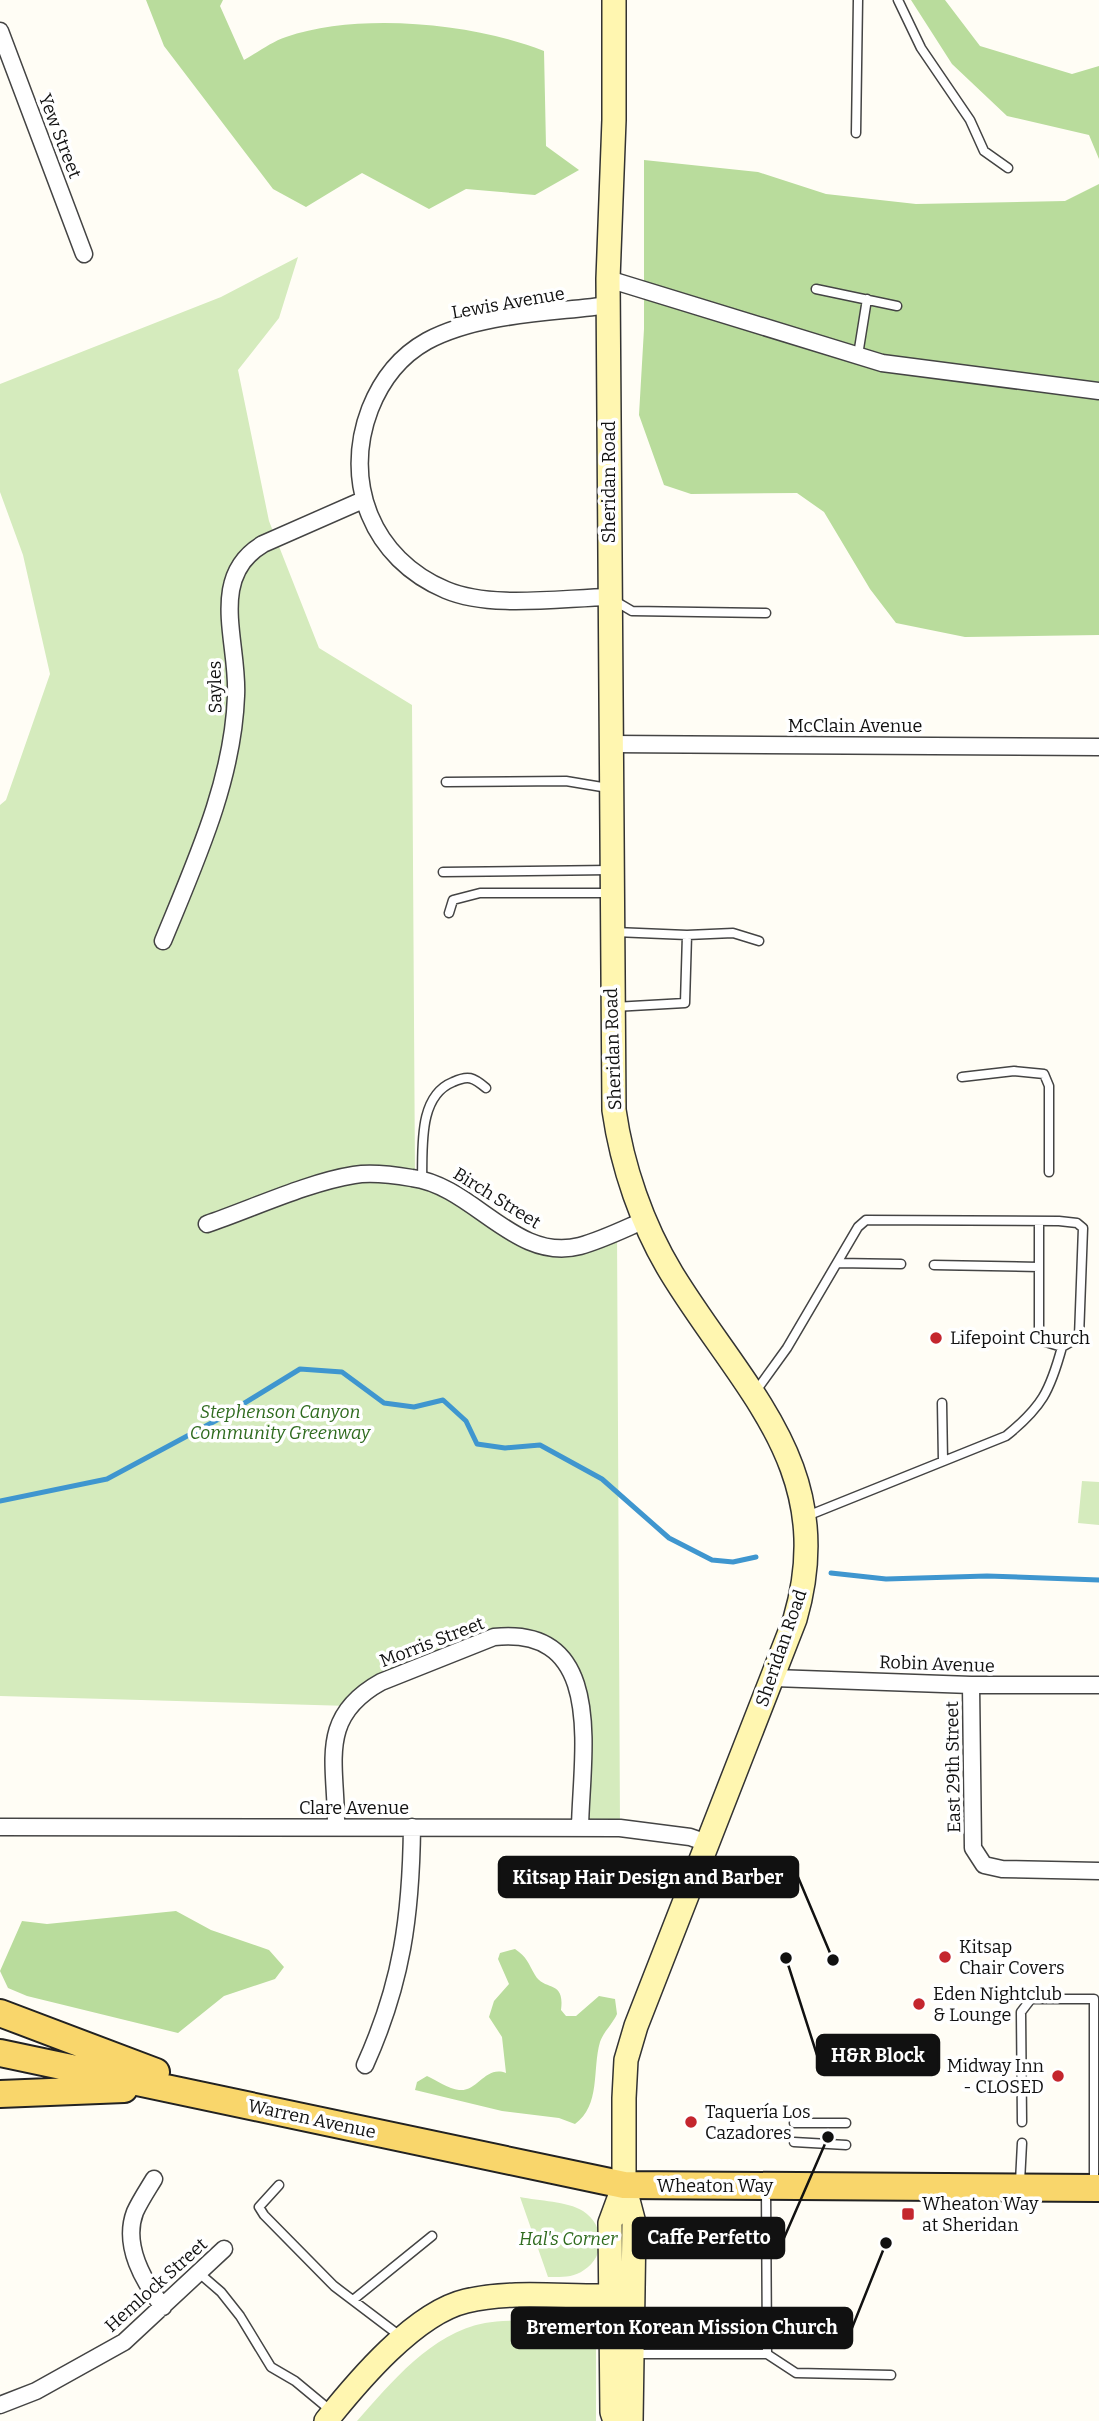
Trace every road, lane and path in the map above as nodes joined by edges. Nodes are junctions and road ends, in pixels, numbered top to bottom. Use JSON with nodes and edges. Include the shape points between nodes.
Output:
{"nodes":[{"id":1,"x":614,"y":0,"type":"edge"},
{"id":2,"x":858,"y":0,"type":"edge"},
{"id":3,"x":898,"y":0,"type":"edge"},
{"id":4,"x":0,"y":31,"type":"edge"},
{"id":5,"x":856,"y":133,"type":"dead end"},
{"id":6,"x":1008,"y":168,"type":"dead end"},
{"id":7,"x":84,"y":254,"type":"dead end"},
{"id":8,"x":608,"y":279,"type":"junction"},
{"id":9,"x":816,"y":289,"type":"dead end"},
{"id":10,"x":866,"y":299,"type":"junction"},
{"id":11,"x":609,"y":305,"type":"junction"},
{"id":12,"x":897,"y":306,"type":"dead end"},
{"id":13,"x":858,"y":355,"type":"junction"},
{"id":14,"x":1099,"y":391,"type":"edge"},
{"id":15,"x":363,"y":500,"type":"junction"},
{"id":16,"x":610,"y":597,"type":"junction"},
{"id":17,"x":766,"y":613,"type":"dead end"},
{"id":18,"x":611,"y":744,"type":"junction"},
{"id":19,"x":1099,"y":747,"type":"edge"},
{"id":20,"x":446,"y":782,"type":"dead end"},
{"id":21,"x":611,"y":789,"type":"junction"},
{"id":22,"x":443,"y":872,"type":"dead end"},
{"id":23,"x":611,"y":882,"type":"junction"},
{"id":24,"x":449,"y":913,"type":"dead end"},
{"id":25,"x":611,"y":932,"type":"junction"},
{"id":26,"x":687,"y":934,"type":"junction"},
{"id":27,"x":163,"y":941,"type":"dead end"},
{"id":28,"x":759,"y":942,"type":"dead end"},
{"id":29,"x":611,"y":1007,"type":"junction"},
{"id":30,"x":962,"y":1077,"type":"dead end"},
{"id":31,"x":486,"y":1088,"type":"dead end"},
{"id":32,"x":1049,"y":1172,"type":"dead end"},
{"id":33,"x":422,"y":1179,"type":"junction"},
{"id":34,"x":645,"y":1220,"type":"junction"},
{"id":35,"x":1039,"y":1221,"type":"junction"},
{"id":36,"x":207,"y":1224,"type":"dead end"},
{"id":37,"x":837,"y":1263,"type":"junction"},
{"id":38,"x":901,"y":1264,"type":"dead end"},
{"id":39,"x":934,"y":1265,"type":"dead end"},
{"id":40,"x":1039,"y":1267,"type":"junction"},
{"id":41,"x":1062,"y":1347,"type":"junction"},
{"id":42,"x":754,"y":1394,"type":"junction"},
{"id":43,"x":942,"y":1403,"type":"dead end"},
{"id":44,"x":943,"y":1461,"type":"junction"},
{"id":45,"x":804,"y":1518,"type":"junction"},
{"id":46,"x":774,"y":1678,"type":"junction"},
{"id":47,"x":971,"y":1685,"type":"junction"},
{"id":48,"x":1099,"y":1685,"type":"edge"},
{"id":49,"x":336,"y":1826,"type":"junction"},
{"id":50,"x":0,"y":1827,"type":"edge"},
{"id":51,"x":412,"y":1827,"type":"junction"},
{"id":52,"x":580,"y":1828,"type":"junction"},
{"id":53,"x":707,"y":1843,"type":"junction"},
{"id":54,"x":1099,"y":1871,"type":"edge"},
{"id":55,"x":0,"y":2013,"type":"edge"},
{"id":56,"x":0,"y":2053,"type":"edge"},
{"id":57,"x":365,"y":2065,"type":"dead end"},
{"id":58,"x":165,"y":2087,"type":"junction"},
{"id":59,"x":0,"y":2094,"type":"edge"},
{"id":60,"x":243,"y":2105,"type":"junction"},
{"id":61,"x":1022,"y":2122,"type":"dead end"},
{"id":62,"x":794,"y":2123,"type":"dead end"},
{"id":63,"x":846,"y":2123,"type":"dead end"},
{"id":64,"x":794,"y":2142,"type":"dead end"},
{"id":65,"x":1021,"y":2143,"type":"dead end"},
{"id":66,"x":846,"y":2145,"type":"dead end"},
{"id":67,"x":154,"y":2179,"type":"dead end"},
{"id":68,"x":279,"y":2185,"type":"dead end"},
{"id":69,"x":624,"y":2185,"type":"junction"},
{"id":70,"x":766,"y":2186,"type":"junction"},
{"id":71,"x":1020,"y":2188,"type":"junction"},
{"id":72,"x":1097,"y":2188,"type":"edge"},
{"id":73,"x":432,"y":2236,"type":"dead end"},
{"id":74,"x":224,"y":2249,"type":"dead end"},
{"id":75,"x":199,"y":2273,"type":"junction"},
{"id":76,"x":611,"y":2296,"type":"junction"},
{"id":77,"x":353,"y":2300,"type":"junction"},
{"id":78,"x":163,"y":2307,"type":"junction"},
{"id":79,"x":404,"y":2339,"type":"junction"},
{"id":80,"x":634,"y":2354,"type":"junction"},
{"id":81,"x":767,"y":2354,"type":"junction"},
{"id":82,"x":891,"y":2375,"type":"dead end"},
{"id":83,"x":0,"y":2405,"type":"edge"},
{"id":84,"x":329,"y":2417,"type":"edge"},
{"id":85,"x":615,"y":2421,"type":"edge"},
{"id":86,"x":631,"y":2421,"type":"edge"}],
"edges":[{"from":1,"to":8,"type":"main road","name":"Sheridan Road"},
{"from":2,"to":5,"type":"lane"},
{"from":3,"to":6,"type":"lane","via":[[921,48],[970,120],[984,151]]},
{"from":4,"to":7,"type":"street","name":"Yew Street"},
{"from":8,"to":11,"type":"main road","name":"Sheridan Road"},
{"from":8,"to":13,"type":"street"},
{"from":9,"to":10,"type":"lane"},
{"from":10,"to":12,"type":"lane"},
{"from":10,"to":13,"type":"lane"},
{"from":11,"to":15,"type":"street","name":"Lewis Avenue","via":[[488,322],[451,332],[407,354],[388,375],[363,429],[359,459]]},
{"from":11,"to":16,"type":"main road","name":"Sheridan Road"},
{"from":13,"to":14,"type":"street","via":[[883,363]]},
{"from":15,"to":16,"type":"street","name":"Lewis Avenue","via":[[388,546],[425,580],[463,597]]},
{"from":15,"to":27,"type":"street","name":"Sayles","via":[[263,544],[237,566],[230,588],[237,693],[228,765]]},
{"from":16,"to":17,"type":"lane","via":[[632,611]]},
{"from":16,"to":18,"type":"main road","name":"Sheridan Road"},
{"from":18,"to":19,"type":"street","name":"McClain Avenue"},
{"from":18,"to":21,"type":"main road","name":"Sheridan Road"},
{"from":20,"to":21,"type":"lane","via":[[566,781]]},
{"from":21,"to":23,"type":"main road","name":"Sheridan Road"},
{"from":22,"to":23,"type":"lane"},
{"from":23,"to":24,"type":"lane","via":[[480,893],[453,900]]},
{"from":23,"to":25,"type":"main road","name":"Sheridan Road"},
{"from":25,"to":26,"type":"lane"},
{"from":25,"to":29,"type":"main road","name":"Sheridan Road"},
{"from":26,"to":28,"type":"lane","via":[[733,933]]},
{"from":26,"to":29,"type":"lane","via":[[685,1003]]},
{"from":29,"to":34,"type":"main road","name":"Sheridan Road","via":[[616,1128]]},
{"from":30,"to":32,"type":"lane","via":[[1014,1071],[1044,1074],[1049,1086]]},
{"from":31,"to":33,"type":"lane","via":[[466,1076],[439,1087],[429,1103]]},
{"from":33,"to":34,"type":"street","name":"Birch Street","via":[[461,1195],[534,1244],[580,1246]]},
{"from":33,"to":36,"type":"street","name":"Birch Street","via":[[356,1174]]},
{"from":34,"to":42,"type":"main road","name":"Sheridan Road","via":[[672,1274]]},
{"from":35,"to":37,"type":"lane","via":[[866,1220]]},
{"from":35,"to":40,"type":"lane"},
{"from":35,"to":41,"type":"lane","via":[[1077,1223],[1085,1236],[1079,1337]]},
{"from":37,"to":38,"type":"lane"},
{"from":37,"to":42,"type":"lane","via":[[788,1348]]},
{"from":39,"to":40,"type":"lane"},
{"from":40,"to":41,"type":"lane","via":[[1039,1340]]},
{"from":41,"to":44,"type":"lane","via":[[1042,1404],[1006,1436]]},
{"from":42,"to":45,"type":"main road","name":"Sheridan Road","via":[[789,1457]]},
{"from":43,"to":44,"type":"lane"},
{"from":44,"to":45,"type":"lane"},
{"from":45,"to":46,"type":"main road","name":"Sheridan Road","via":[[802,1597]]},
{"from":46,"to":47,"type":"street","name":"Robin Avenue"},
{"from":46,"to":53,"type":"main road","name":"Sheridan Road"},
{"from":47,"to":48,"type":"street","name":"Robin Avenue"},
{"from":47,"to":54,"type":"street","name":"East 29th Street","via":[[973,1849],[984,1865]]},
{"from":49,"to":50,"type":"street","name":"Clare Avenue"},
{"from":49,"to":51,"type":"street","name":"Clare Avenue"},
{"from":49,"to":52,"type":"street","name":"Morris Street","via":[[333,1748],[336,1730],[349,1706],[381,1682],[494,1637],[512,1635],[545,1644],[575,1675],[582,1702]]},
{"from":51,"to":52,"type":"street","name":"Clare Avenue"},
{"from":51,"to":57,"type":"street","via":[[407,1929],[388,2008]]},
{"from":52,"to":53,"type":"street","name":"Clare Avenue","via":[[620,1828]]},
{"from":53,"to":69,"type":"main road","name":"Sheridan Road","via":[[635,2025],[626,2060]]},
{"from":55,"to":60,"type":"main road"},
{"from":56,"to":58,"type":"main road","name":"Warren Avenue"},
{"from":58,"to":59,"type":"main road"},
{"from":58,"to":60,"type":"main road","name":"Warren Avenue"},
{"from":60,"to":69,"type":"main road","name":"Warren Avenue"},
{"from":61,"to":72,"type":"lane","via":[[1021,2012],[1031,1999],[1094,1999]]},
{"from":62,"to":63,"type":"lane"},
{"from":64,"to":66,"type":"lane"},
{"from":65,"to":71,"type":"lane"},
{"from":67,"to":78,"type":"street","via":[[134,2214],[134,2244],[137,2270]]},
{"from":68,"to":77,"type":"lane","via":[[260,2207],[264,2215]]},
{"from":69,"to":70,"type":"main road","name":"Wheaton Way"},
{"from":69,"to":76,"type":"main road","name":"Sheridan Road","via":[[611,2223]]},
{"from":69,"to":80,"type":"main road","name":"Sheridan Road","via":[[634,2223]]},
{"from":70,"to":71,"type":"main road","name":"Wheaton Way"},
{"from":70,"to":81,"type":"lane"},
{"from":71,"to":72,"type":"main road","name":"Wheaton Way"},
{"from":73,"to":77,"type":"lane"},
{"from":74,"to":75,"type":"street","name":"Hemlock Street"},
{"from":75,"to":78,"type":"street","name":"Hemlock Street"},
{"from":75,"to":84,"type":"lane","via":[[240,2316],[271,2367],[295,2381]]},
{"from":76,"to":79,"type":"main road","via":[[468,2300],[421,2324]]},
{"from":76,"to":85,"type":"main road","name":"Sheridan Road"},
{"from":77,"to":79,"type":"lane"},
{"from":78,"to":83,"type":"street","name":"Hemlock Street","via":[[124,2343],[36,2391]]},
{"from":79,"to":84,"type":"main road"},
{"from":80,"to":81,"type":"lane"},
{"from":80,"to":86,"type":"main road","name":"Sheridan Road"},
{"from":81,"to":82,"type":"lane","via":[[796,2373]]}]}
